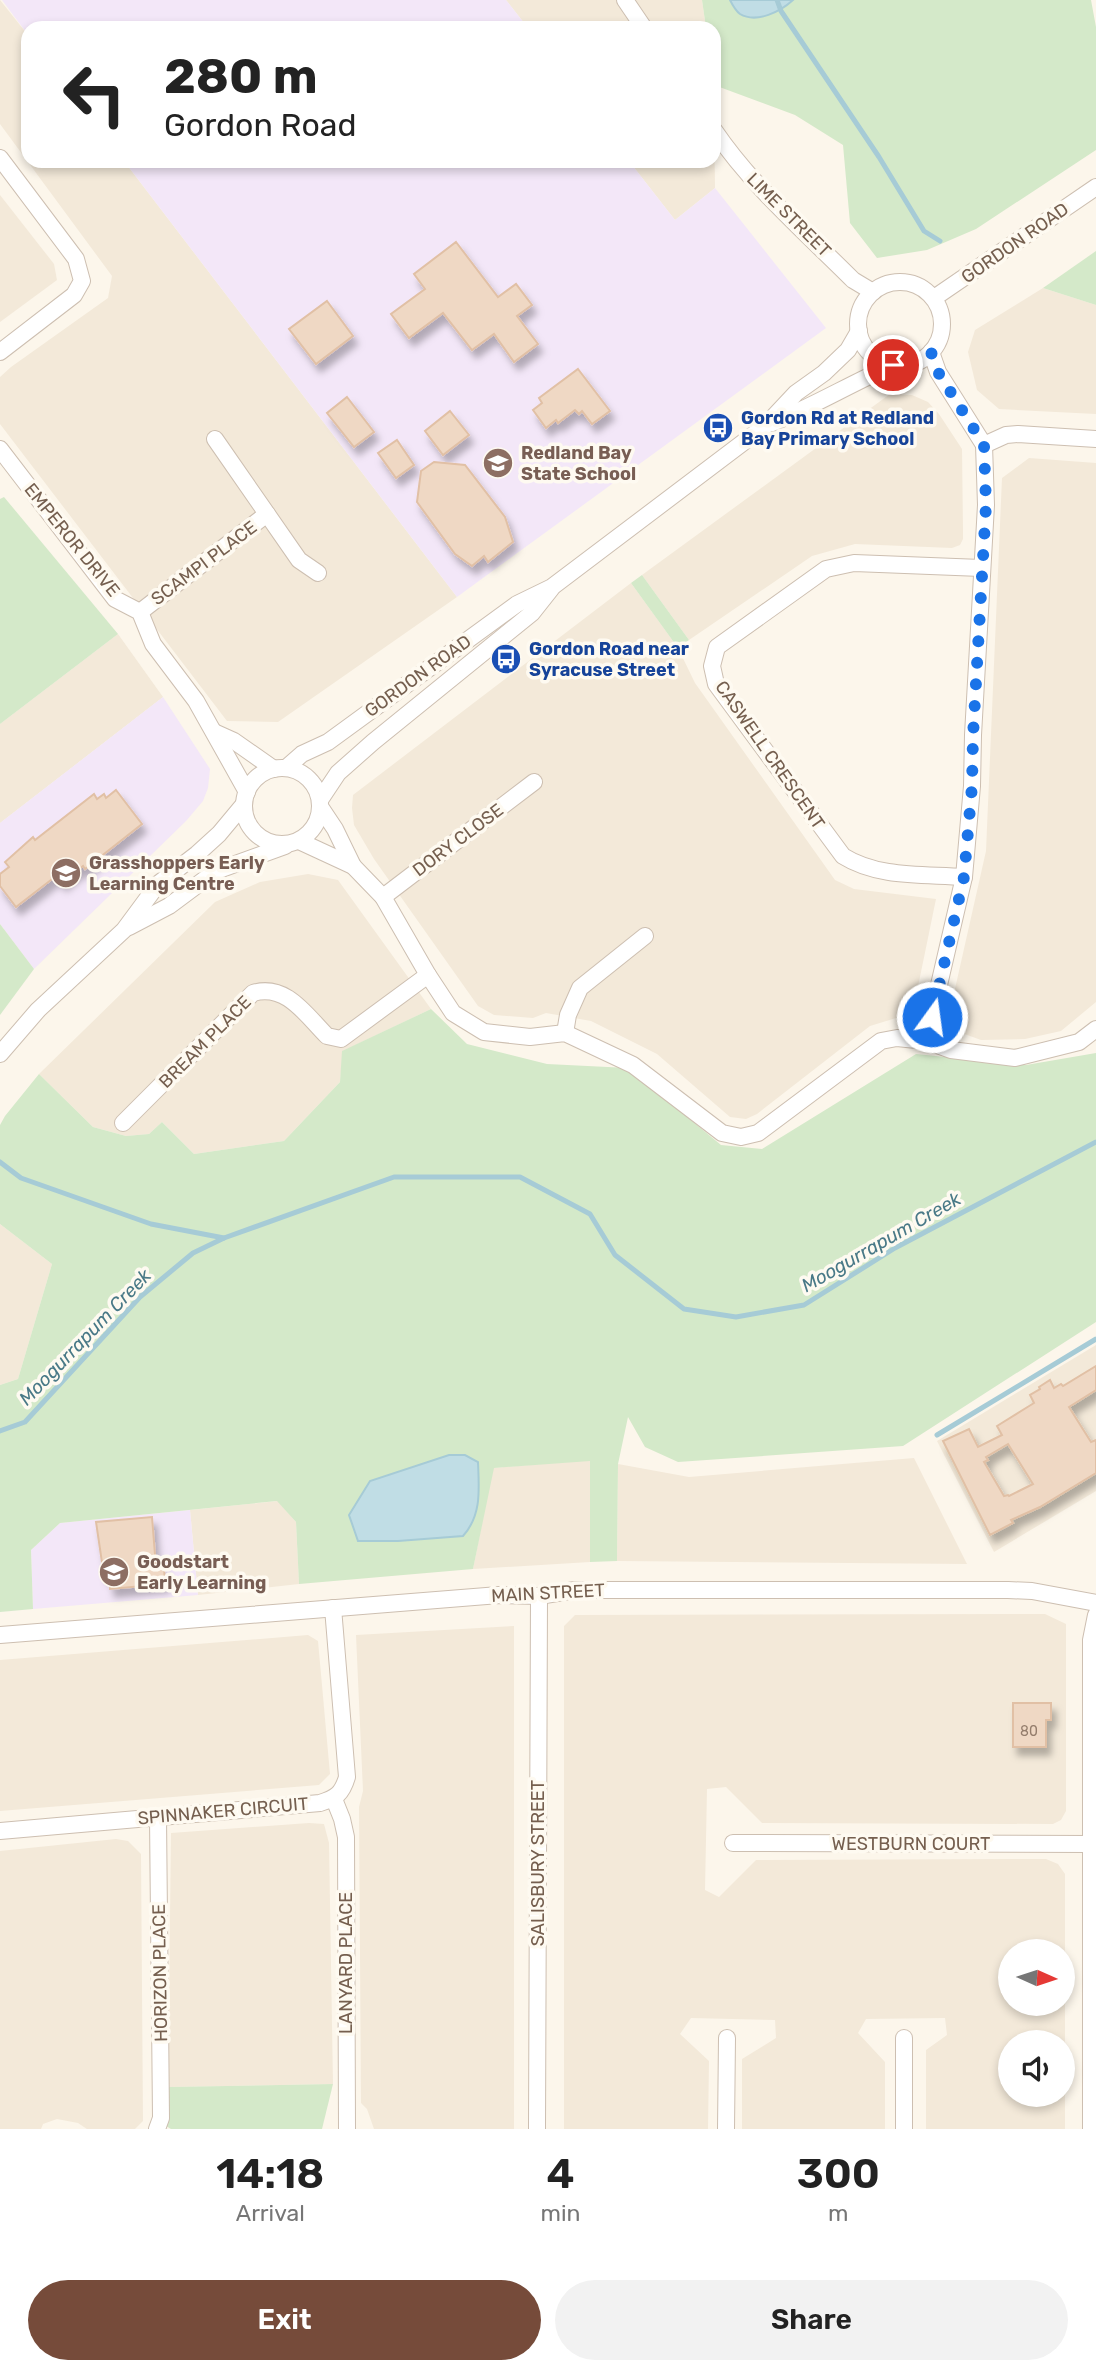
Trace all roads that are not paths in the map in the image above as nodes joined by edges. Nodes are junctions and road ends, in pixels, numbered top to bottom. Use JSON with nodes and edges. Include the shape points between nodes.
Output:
{"nodes":[{"id":1,"x":625,"y":0,"type":"edge"},
{"id":2,"x":639,"y":21,"type":"edge"},
{"id":3,"x":721,"y":140,"type":"edge"},
{"id":4,"x":0,"y":158,"type":"edge"},
{"id":5,"x":1096,"y":187,"type":"edge"},
{"id":6,"x":873,"y":292,"type":"junction"},
{"id":7,"x":934,"y":298,"type":"junction"},
{"id":8,"x":859,"y":331,"type":"junction"},
{"id":9,"x":0,"y":352,"type":"edge"},
{"id":10,"x":931,"y":352,"type":"junction"},
{"id":11,"x":893,"y":365,"type":"junction"},
{"id":12,"x":765,"y":426,"type":"junction"},
{"id":13,"x":215,"y":439,"type":"dead end"},
{"id":14,"x":1096,"y":439,"type":"edge"},
{"id":15,"x":984,"y":445,"type":"junction"},
{"id":16,"x":0,"y":449,"type":"edge"},
{"id":17,"x":267,"y":514,"type":"junction"},
{"id":18,"x":982,"y":568,"type":"junction"},
{"id":19,"x":318,"y":573,"type":"dead end"},
{"id":20,"x":552,"y":587,"type":"junction"},
{"id":21,"x":140,"y":612,"type":"junction"},
{"id":22,"x":214,"y":732,"type":"junction"},
{"id":23,"x":280,"y":768,"type":"junction"},
{"id":24,"x":534,"y":782,"type":"dead end"},
{"id":25,"x":246,"y":798,"type":"junction"},
{"id":26,"x":320,"y":804,"type":"junction"},
{"id":27,"x":295,"y":842,"type":"junction"},
{"id":28,"x":353,"y":866,"type":"junction"},
{"id":29,"x":964,"y":877,"type":"junction"},
{"id":30,"x":383,"y":897,"type":"junction"},
{"id":31,"x":124,"y":930,"type":"junction"},
{"id":32,"x":645,"y":936,"type":"dead end"},
{"id":33,"x":428,"y":975,"type":"junction"},
{"id":34,"x":1096,"y":1029,"type":"edge"},
{"id":35,"x":565,"y":1033,"type":"junction"},
{"id":36,"x":926,"y":1041,"type":"junction"},
{"id":37,"x":0,"y":1054,"type":"edge"},
{"id":38,"x":123,"y":1123,"type":"dead end"},
{"id":39,"x":539,"y":1596,"type":"junction"},
{"id":40,"x":1096,"y":1603,"type":"edge"},
{"id":41,"x":333,"y":1608,"type":"junction"},
{"id":42,"x":1096,"y":1615,"type":"edge"},
{"id":43,"x":0,"y":1635,"type":"edge"},
{"id":44,"x":334,"y":1799,"type":"junction"},
{"id":45,"x":158,"y":1817,"type":"junction"},
{"id":46,"x":0,"y":1831,"type":"edge"},
{"id":47,"x":733,"y":1843,"type":"dead end"},
{"id":48,"x":1090,"y":1844,"type":"junction"},
{"id":49,"x":1094,"y":1939,"type":"edge"},
{"id":50,"x":727,"y":2038,"type":"dead end"},
{"id":51,"x":904,"y":2038,"type":"dead end"},
{"id":52,"x":157,"y":2129,"type":"edge"},
{"id":53,"x":347,"y":2129,"type":"edge"},
{"id":54,"x":537,"y":2129,"type":"edge"},
{"id":55,"x":726,"y":2129,"type":"edge"},
{"id":56,"x":904,"y":2129,"type":"edge"},
{"id":57,"x":1091,"y":2129,"type":"edge"}],
"edges":[{"from":1,"to":2,"type":"street"},
{"from":3,"to":6,"type":"street","name":"LIME STREET","via":[[734,160],[853,280]]},
{"from":4,"to":9,"type":"street","via":[[76,259],[82,281],[74,295]]},
{"from":5,"to":7,"type":"street","name":"GORDON ROAD"},
{"from":6,"to":7,"type":"street","via":[[888,283],[905,282]]},
{"from":6,"to":8,"type":"street","name":"GORDON ROAD","via":[[860,310]]},
{"from":7,"to":10,"type":"street","via":[[942,326]]},
{"from":8,"to":11,"type":"street","via":[[870,354]]},
{"from":8,"to":12,"type":"street","name":"GORDON ROAD","via":[[848,350]]},
{"from":10,"to":11,"type":"street","name":"GORDON ROAD","via":[[913,364]]},
{"from":10,"to":15,"type":"street","via":[[938,372]]},
{"from":11,"to":12,"type":"street","name":"GORDON ROAD"},
{"from":12,"to":20,"type":"street","name":"GORDON ROAD"},
{"from":13,"to":17,"type":"street","name":"SCAMPI PLACE"},
{"from":14,"to":15,"type":"street","via":[[1018,434]]},
{"from":15,"to":18,"type":"street"},
{"from":16,"to":21,"type":"street","name":"EMPEROR DRIVE","via":[[115,599]]},
{"from":17,"to":19,"type":"street","name":"SCAMPI PLACE","via":[[299,560]]},
{"from":17,"to":21,"type":"street","name":"SCAMPI PLACE"},
{"from":18,"to":29,"type":"street"},
{"from":18,"to":29,"type":"street","name":"CASWELL CRESCENT","via":[[854,563],[826,569],[717,647],[712,666],[716,684],[843,856],[877,871]]},
{"from":20,"to":23,"type":"street","name":"GORDON ROAD","via":[[517,604],[328,743]]},
{"from":20,"to":26,"type":"street","name":"GORDON ROAD","via":[[532,613],[338,773]]},
{"from":21,"to":22,"type":"street","via":[[153,644]]},
{"from":22,"to":23,"type":"street"},
{"from":22,"to":25,"type":"street"},
{"from":23,"to":25,"type":"street","via":[[253,781]]},
{"from":23,"to":26,"type":"street","via":[[309,778]]},
{"from":24,"to":30,"type":"street","name":"DORY CLOSE"},
{"from":25,"to":27,"type":"street","via":[[245,816],[258,836],[279,845]]},
{"from":25,"to":31,"type":"street","via":[[219,834],[158,884]]},
{"from":26,"to":27,"type":"street","via":[[314,828]]},
{"from":26,"to":28,"type":"street"},
{"from":27,"to":28,"type":"street"},
{"from":27,"to":31,"type":"street","via":[[216,871],[169,906]]},
{"from":28,"to":30,"type":"street"},
{"from":29,"to":36,"type":"street"},
{"from":30,"to":33,"type":"street"},
{"from":31,"to":37,"type":"street","via":[[38,1010]]},
{"from":32,"to":35,"type":"street","via":[[580,988]]},
{"from":33,"to":35,"type":"street","via":[[453,1013],[484,1032],[530,1037]]},
{"from":33,"to":38,"type":"street","name":"BREAM PLACE","via":[[335,1040],[286,995],[269,990],[253,993]]},
{"from":34,"to":36,"type":"street","via":[[1079,1042],[1015,1058],[951,1050]]},
{"from":35,"to":36,"type":"street","via":[[633,1065],[722,1133],[741,1137],[758,1133],[881,1041]]},
{"from":39,"to":40,"type":"street","name":"MAIN STREET","via":[[575,1590],[1008,1590]]},
{"from":39,"to":41,"type":"street","name":"MAIN STREET"},
{"from":39,"to":54,"type":"street","name":"SALISBURY STREET"},
{"from":41,"to":43,"type":"street","name":"MAIN STREET"},
{"from":41,"to":44,"type":"street","name":"SPINNAKER CIRCUIT","via":[[347,1777]]},
{"from":42,"to":48,"type":"street","via":[[1091,1640]]},
{"from":44,"to":45,"type":"street","name":"SPINNAKER CIRCUIT"},
{"from":44,"to":53,"type":"street","name":"LANYARD PLACE","via":[[346,1837]]},
{"from":45,"to":46,"type":"street","name":"SPINNAKER CIRCUIT"},
{"from":45,"to":52,"type":"street","name":"HORIZON PLACE","via":[[161,2118]]},
{"from":47,"to":48,"type":"street","name":"WESTBURN COURT"},
{"from":48,"to":49,"type":"street"},
{"from":49,"to":57,"type":"street"},
{"from":50,"to":55,"type":"street"},
{"from":51,"to":56,"type":"street"}]}
